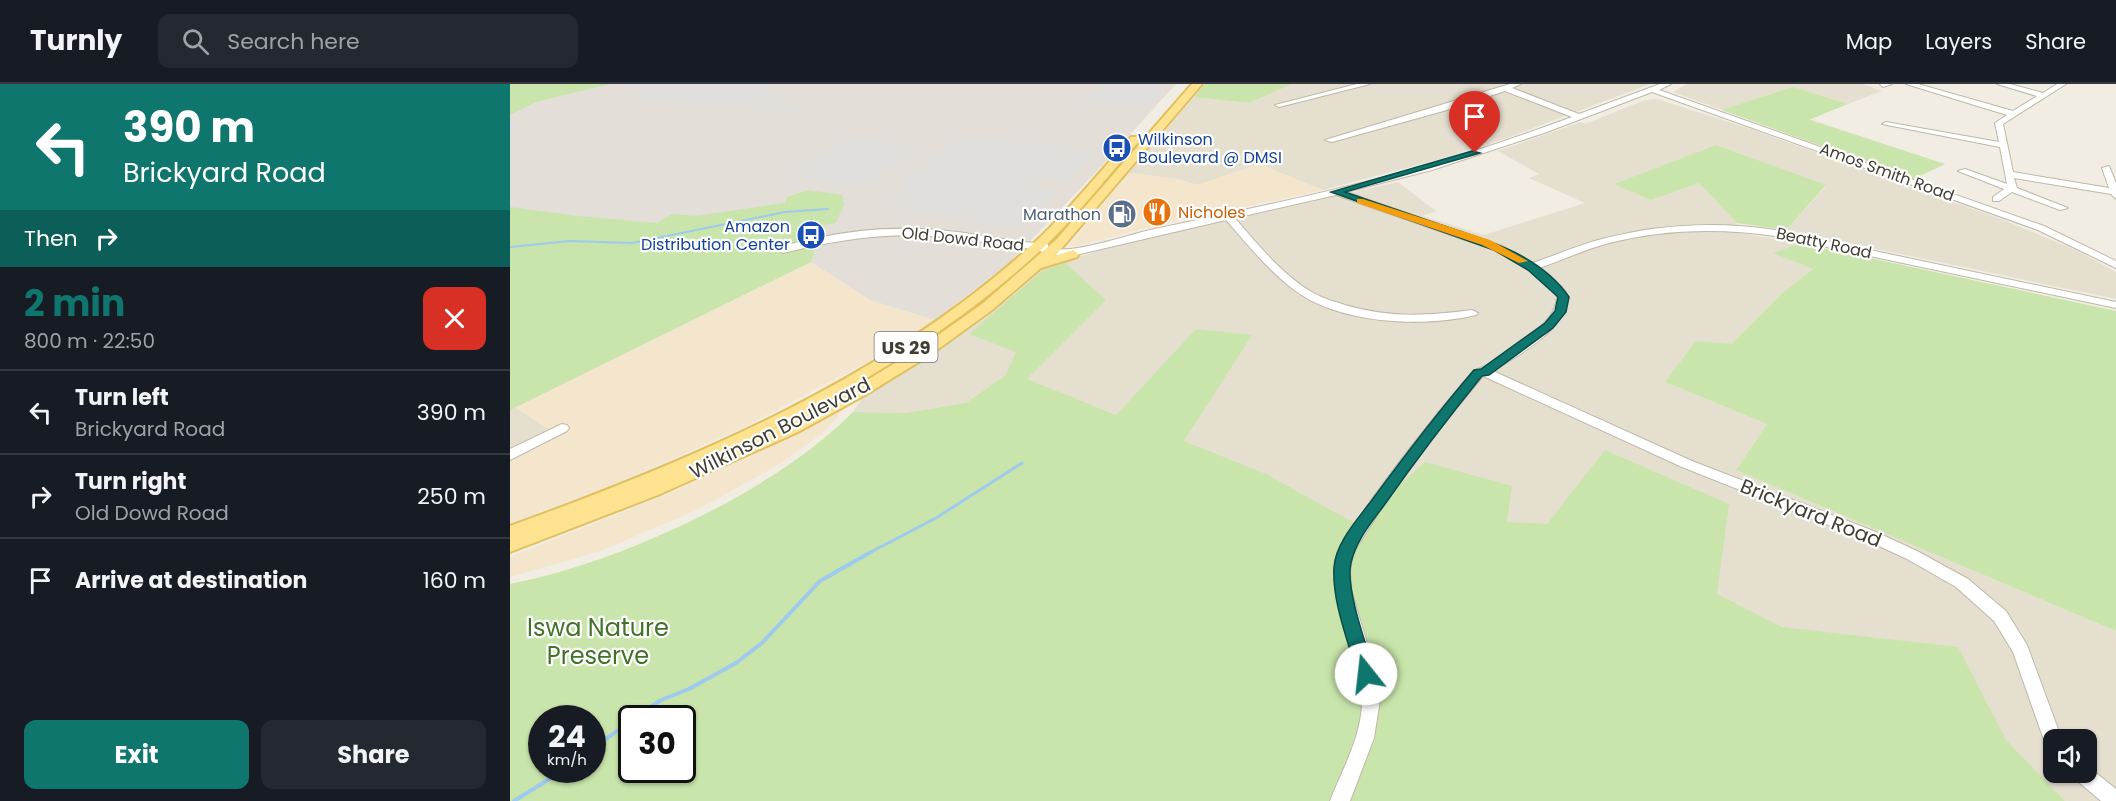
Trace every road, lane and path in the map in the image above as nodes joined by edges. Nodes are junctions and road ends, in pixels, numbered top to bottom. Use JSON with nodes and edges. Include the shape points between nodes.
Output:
{"nodes":[{"id":1,"x":1183,"y":84,"type":"edge"},
{"id":2,"x":1197,"y":84,"type":"edge"},
{"id":3,"x":1366,"y":84,"type":"edge"},
{"id":4,"x":1494,"y":84,"type":"edge"},
{"id":5,"x":1517,"y":84,"type":"edge"},
{"id":6,"x":1667,"y":84,"type":"edge"},
{"id":7,"x":1888,"y":84,"type":"edge"},
{"id":8,"x":1910,"y":84,"type":"edge"},
{"id":9,"x":2001,"y":84,"type":"edge"},
{"id":10,"x":2062,"y":84,"type":"edge"},
{"id":11,"x":1883,"y":85,"type":"edge"},
{"id":12,"x":1505,"y":88,"type":"junction"},
{"id":13,"x":1653,"y":90,"type":"junction"},
{"id":14,"x":2043,"y":95,"type":"junction"},
{"id":15,"x":1279,"y":105,"type":"dead end"},
{"id":16,"x":2014,"y":114,"type":"junction"},
{"id":17,"x":1579,"y":117,"type":"junction"},
{"id":18,"x":1886,"y":124,"type":"dead end"},
{"id":19,"x":1329,"y":140,"type":"dead end"},
{"id":20,"x":2003,"y":145,"type":"junction"},
{"id":21,"x":2106,"y":168,"type":"dead end"},
{"id":22,"x":1962,"y":171,"type":"dead end"},
{"id":23,"x":2009,"y":174,"type":"junction"},
{"id":24,"x":2012,"y":188,"type":"junction"},
{"id":25,"x":1336,"y":192,"type":"junction"},
{"id":26,"x":2115,"y":194,"type":"edge"},
{"id":27,"x":1996,"y":199,"type":"dead end"},
{"id":28,"x":2063,"y":208,"type":"dead end"},
{"id":29,"x":1229,"y":217,"type":"junction"},
{"id":30,"x":1094,"y":246,"type":"junction"},
{"id":31,"x":1048,"y":249,"type":"junction"},
{"id":32,"x":783,"y":250,"type":"dead end"},
{"id":33,"x":1073,"y":254,"type":"junction"},
{"id":34,"x":1037,"y":265,"type":"junction"},
{"id":35,"x":2116,"y":266,"type":"edge"},
{"id":36,"x":1532,"y":267,"type":"junction"},
{"id":37,"x":2116,"y":305,"type":"edge"},
{"id":38,"x":1472,"y":313,"type":"dead end"},
{"id":39,"x":1484,"y":372,"type":"junction"},
{"id":40,"x":562,"y":428,"type":"dead end"},
{"id":41,"x":510,"y":455,"type":"edge"},
{"id":42,"x":708,"y":460,"type":"junction"},
{"id":43,"x":510,"y":533,"type":"edge"},
{"id":44,"x":510,"y":545,"type":"edge"},
{"id":45,"x":2049,"y":729,"type":"edge"},
{"id":46,"x":2094,"y":783,"type":"edge"},
{"id":47,"x":1340,"y":801,"type":"edge"},
{"id":48,"x":2116,"y":801,"type":"edge"}],
"edges":[{"from":1,"to":31,"type":"main road","name":"Wilkinson Boulevard","number":"US 29"},
{"from":2,"to":31,"type":"main road","name":"Wilkinson Boulevard","number":"US 29"},
{"from":3,"to":15,"type":"street"},
{"from":4,"to":12,"type":"street"},
{"from":5,"to":12,"type":"street"},
{"from":6,"to":13,"type":"street","name":"Old Dowd Road"},
{"from":7,"to":11,"type":"street"},
{"from":8,"to":16,"type":"street"},
{"from":9,"to":14,"type":"street"},
{"from":10,"to":14,"type":"street"},
{"from":12,"to":17,"type":"street"},
{"from":12,"to":19,"type":"street"},
{"from":13,"to":17,"type":"street","name":"Old Dowd Road"},
{"from":13,"to":35,"type":"street","name":"Amos Smith Road","via":[[2032,225]]},
{"from":14,"to":16,"type":"street"},
{"from":16,"to":20,"type":"street","via":[[1999,123]]},
{"from":17,"to":25,"type":"street","name":"Old Dowd Road","via":[[1459,158]]},
{"from":18,"to":20,"type":"street"},
{"from":20,"to":23,"type":"street"},
{"from":21,"to":26,"type":"street"},
{"from":22,"to":24,"type":"street"},
{"from":23,"to":24,"type":"street"},
{"from":23,"to":26,"type":"street"},
{"from":24,"to":27,"type":"street"},
{"from":24,"to":28,"type":"street"},
{"from":25,"to":29,"type":"street","name":"Old Dowd Road"},
{"from":25,"to":36,"type":"street","via":[[1486,243]]},
{"from":29,"to":30,"type":"street","name":"Old Dowd Road"},
{"from":29,"to":38,"type":"street","via":[[1290,280],[1315,298],[1380,319],[1414,321]]},
{"from":30,"to":31,"type":"street","name":"Old Dowd Road"},
{"from":30,"to":33,"type":"street","name":"Old Dowd Road"},
{"from":31,"to":32,"type":"street","name":"Old Dowd Road","via":[[900,231],[812,241]]},
{"from":31,"to":33,"type":"street","name":"Old Dowd Road"},
{"from":31,"to":34,"type":"main road","name":"Wilkinson Boulevard","number":"US 29"},
{"from":31,"to":42,"type":"main road","name":"Wilkinson Boulevard","number":"US 29","via":[[897,354]]},
{"from":33,"to":34,"type":"main road"},
{"from":34,"to":42,"type":"main road","name":"Wilkinson Boulevard","number":"US 29","via":[[973,317],[876,381],[794,426]]},
{"from":36,"to":37,"type":"street","name":"Beatty Road","via":[[1614,239],[1738,228]]},
{"from":36,"to":39,"type":"street","via":[[1562,294],[1561,312]]},
{"from":39,"to":45,"type":"street","name":"Brickyard Road","via":[[1687,464],[1871,536],[1962,583],[2000,616],[2021,650]]},
{"from":39,"to":47,"type":"street","via":[[1478,373],[1422,441],[1345,552],[1344,590],[1371,701],[1366,729]]},
{"from":40,"to":41,"type":"street"},
{"from":42,"to":43,"type":"main road","name":"Wilkinson Boulevard","number":"US 29"},
{"from":42,"to":44,"type":"main road","name":"Wilkinson Boulevard","number":"US 29","via":[[592,515]]},
{"from":46,"to":48,"type":"street"}]}
